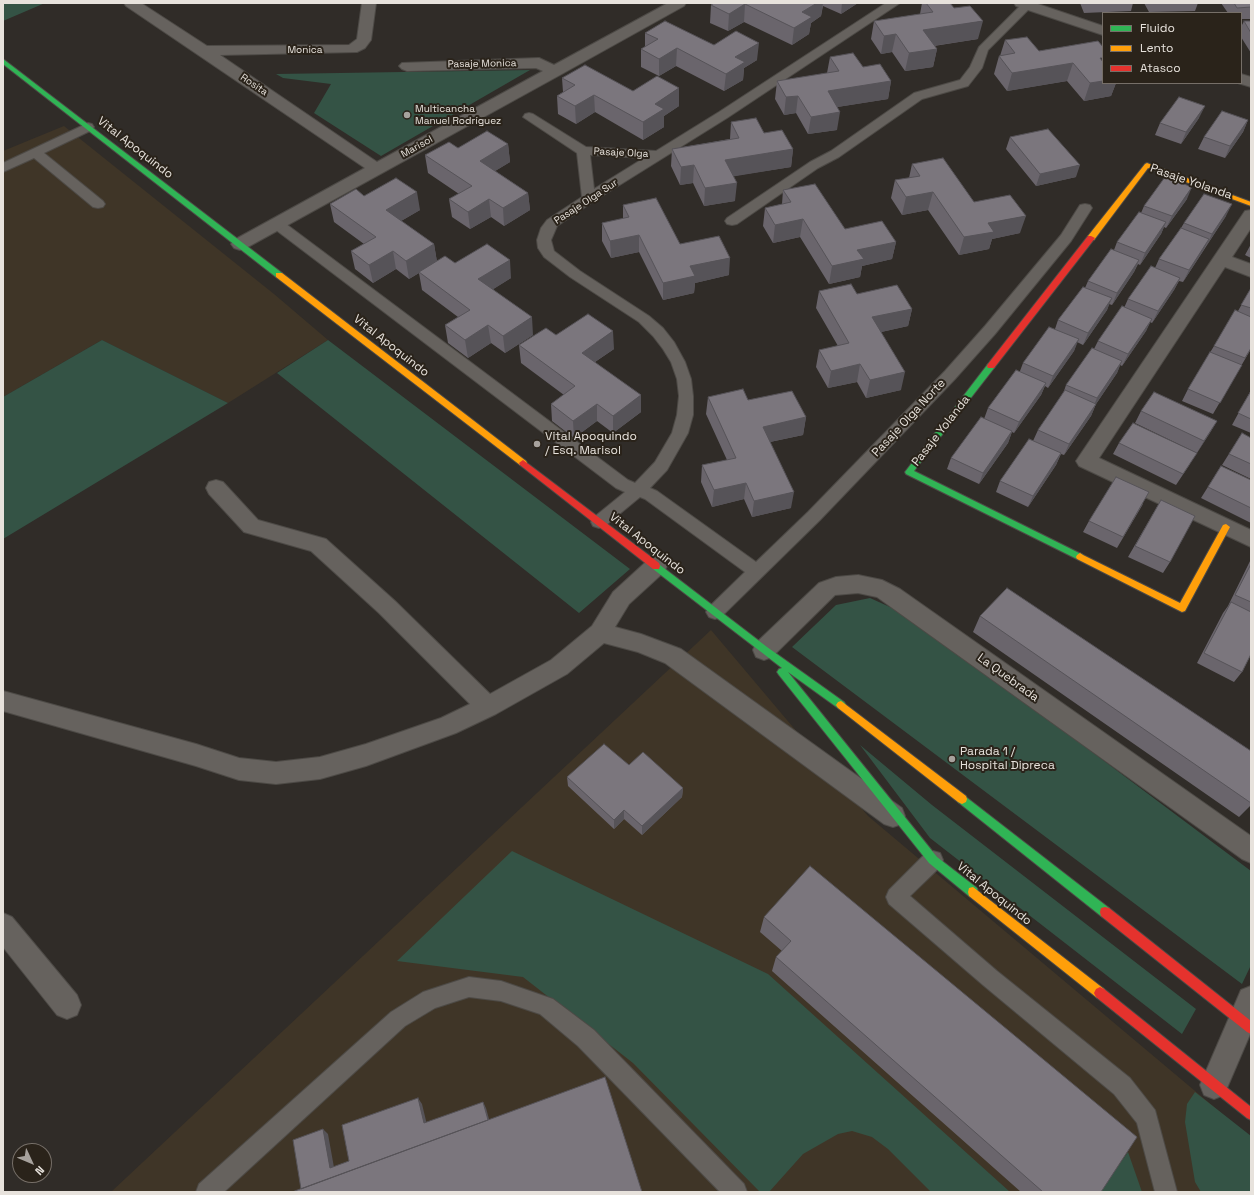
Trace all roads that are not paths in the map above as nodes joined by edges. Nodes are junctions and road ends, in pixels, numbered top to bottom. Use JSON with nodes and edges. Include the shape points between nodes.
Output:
{"nodes":[{"id":1,"x":131,"y":3,"type":"edge"},
{"id":2,"x":369,"y":3,"type":"edge"},
{"id":3,"x":679,"y":3,"type":"edge"},
{"id":4,"x":894,"y":3,"type":"edge"},
{"id":5,"x":1024,"y":4,"type":"edge"},
{"id":6,"x":1102,"y":31,"type":"edge"},
{"id":7,"x":204,"y":51,"type":"junction"},
{"id":8,"x":3,"y":61,"type":"edge"},
{"id":9,"x":407,"y":66,"type":"dead end"},
{"id":10,"x":555,"y":72,"type":"junction"},
{"id":11,"x":529,"y":117,"type":"dead end"},
{"id":12,"x":88,"y":126,"type":"junction"},
{"id":13,"x":583,"y":151,"type":"junction"},
{"id":14,"x":35,"y":152,"type":"junction"},
{"id":15,"x":658,"y":156,"type":"junction"},
{"id":16,"x":3,"y":168,"type":"edge"},
{"id":17,"x":377,"y":169,"type":"junction"},
{"id":18,"x":589,"y":198,"type":"junction"},
{"id":19,"x":98,"y":204,"type":"dead end"},
{"id":20,"x":1251,"y":204,"type":"edge"},
{"id":21,"x":1085,"y":208,"type":"dead end"},
{"id":22,"x":1251,"y":215,"type":"edge"},
{"id":23,"x":732,"y":221,"type":"dead end"},
{"id":24,"x":277,"y":224,"type":"junction"},
{"id":25,"x":240,"y":244,"type":"junction"},
{"id":26,"x":1221,"y":259,"type":"junction"},
{"id":27,"x":1251,"y":271,"type":"edge"},
{"id":28,"x":216,"y":488,"type":"dead end"},
{"id":29,"x":638,"y":490,"type":"junction"},
{"id":30,"x":599,"y":522,"type":"junction"},
{"id":31,"x":1226,"y":527,"type":"junction"},
{"id":32,"x":1251,"y":539,"type":"edge"},
{"id":33,"x":656,"y":566,"type":"junction"},
{"id":34,"x":757,"y":572,"type":"junction"},
{"id":35,"x":715,"y":612,"type":"junction"},
{"id":36,"x":600,"y":633,"type":"junction"},
{"id":37,"x":764,"y":650,"type":"junction"},
{"id":38,"x":3,"y":701,"type":"edge"},
{"id":39,"x":488,"y":707,"type":"junction"},
{"id":40,"x":904,"y":824,"type":"junction"},
{"id":41,"x":1251,"y":851,"type":"edge"},
{"id":42,"x":933,"y":860,"type":"junction"},
{"id":43,"x":3,"y":926,"type":"edge"},
{"id":44,"x":67,"y":1005,"type":"dead end"},
{"id":45,"x":1248,"y":1016,"type":"edge"},
{"id":46,"x":1214,"y":1085,"type":"junction"},
{"id":47,"x":1251,"y":1114,"type":"edge"},
{"id":48,"x":207,"y":1192,"type":"edge"},
{"id":49,"x":736,"y":1192,"type":"edge"},
{"id":50,"x":1166,"y":1192,"type":"edge"}],
"edges":[{"from":1,"to":7,"type":"street","name":"Rosita"},
{"from":2,"to":7,"type":"street","name":"Monica","via":[[364,40],[352,49]]},
{"from":3,"to":10,"type":"street","name":"Marisol"},
{"from":4,"to":15,"type":"lane","name":"Pasaje Olga Sur"},
{"from":5,"to":6,"type":"street"},
{"from":5,"to":23,"type":"lane","via":[[982,50],[976,68],[964,83],[918,96]]},
{"from":7,"to":17,"type":"street","name":"Rosita"},
{"from":8,"to":12,"type":"street","name":"Vital Apoquindo"},
{"from":9,"to":10,"type":"street","name":"Pasaje Monica","via":[[539,63]]},
{"from":10,"to":17,"type":"street","name":"Marisol"},
{"from":11,"to":13,"type":"lane","name":"Pasaje Olga"},
{"from":12,"to":14,"type":"lane"},
{"from":12,"to":25,"type":"street","name":"Vital Apoquindo"},
{"from":13,"to":15,"type":"lane","name":"Pasaje Olga"},
{"from":13,"to":18,"type":"lane","name":"Pasaje Olga"},
{"from":14,"to":16,"type":"lane"},
{"from":14,"to":19,"type":"lane"},
{"from":15,"to":18,"type":"lane","name":"Pasaje Olga Sur"},
{"from":17,"to":24,"type":"street","name":"Marisol"},
{"from":18,"to":29,"type":"lane","name":"Pasaje Olga Sur","via":[[552,223],[544,240],[545,248],[574,274],[644,318],[669,346],[684,379],[685,415],[680,433],[661,466]]},
{"from":20,"to":31,"type":"street","name":"Pasaje Yolanda","via":[[1147,165],[909,472],[1182,608]]},
{"from":21,"to":34,"type":"lane","name":"Pasaje Olga Norte","via":[[1061,243],[950,375]]},
{"from":22,"to":26,"type":"street"},
{"from":24,"to":25,"type":"street","name":"Marisol"},
{"from":24,"to":29,"type":"lane","via":[[622,484]]},
{"from":25,"to":30,"type":"street","name":"Vital Apoquindo"},
{"from":26,"to":27,"type":"street"},
{"from":26,"to":31,"type":"street","via":[[1086,461]]},
{"from":28,"to":39,"type":"street","via":[[251,526],[318,545],[387,607]]},
{"from":29,"to":30,"type":"lane","name":"Pasaje Olga Sur"},
{"from":29,"to":34,"type":"lane","via":[[651,495]]},
{"from":30,"to":33,"type":"street","name":"Vital Apoquindo"},
{"from":31,"to":32,"type":"street"},
{"from":33,"to":35,"type":"street","name":"Vital Apoquindo"},
{"from":33,"to":36,"type":"street","via":[[621,598]]},
{"from":34,"to":35,"type":"lane","name":"Pasaje Olga Norte"},
{"from":35,"to":37,"type":"street","name":"Vital Apoquindo"},
{"from":36,"to":39,"type":"street","via":[[559,667]]},
{"from":36,"to":40,"type":"street","via":[[641,643],[672,656]]},
{"from":37,"to":40,"type":"street","name":"Vital Apoquindo"},
{"from":37,"to":41,"type":"street","name":"La Quebrada","via":[[827,589],[858,584],[882,589]]},
{"from":37,"to":45,"type":"street","name":"Vital Apoquindo","via":[[854,714]]},
{"from":38,"to":39,"type":"street","via":[[239,769],[276,773],[320,768],[366,755],[448,726]]},
{"from":40,"to":42,"type":"street","name":"Vital Apoquindo"},
{"from":42,"to":46,"type":"street","name":"Vital Apoquindo"},
{"from":42,"to":50,"type":"lane","via":[[896,897],[1122,1086],[1147,1118]]},
{"from":43,"to":44,"type":"street"},
{"from":45,"to":46,"type":"street"},
{"from":46,"to":47,"type":"street","name":"Vital Apoquindo"},
{"from":48,"to":49,"type":"lane","via":[[398,1019],[430,999],[469,988],[501,991],[546,1006],[586,1038]]}]}
